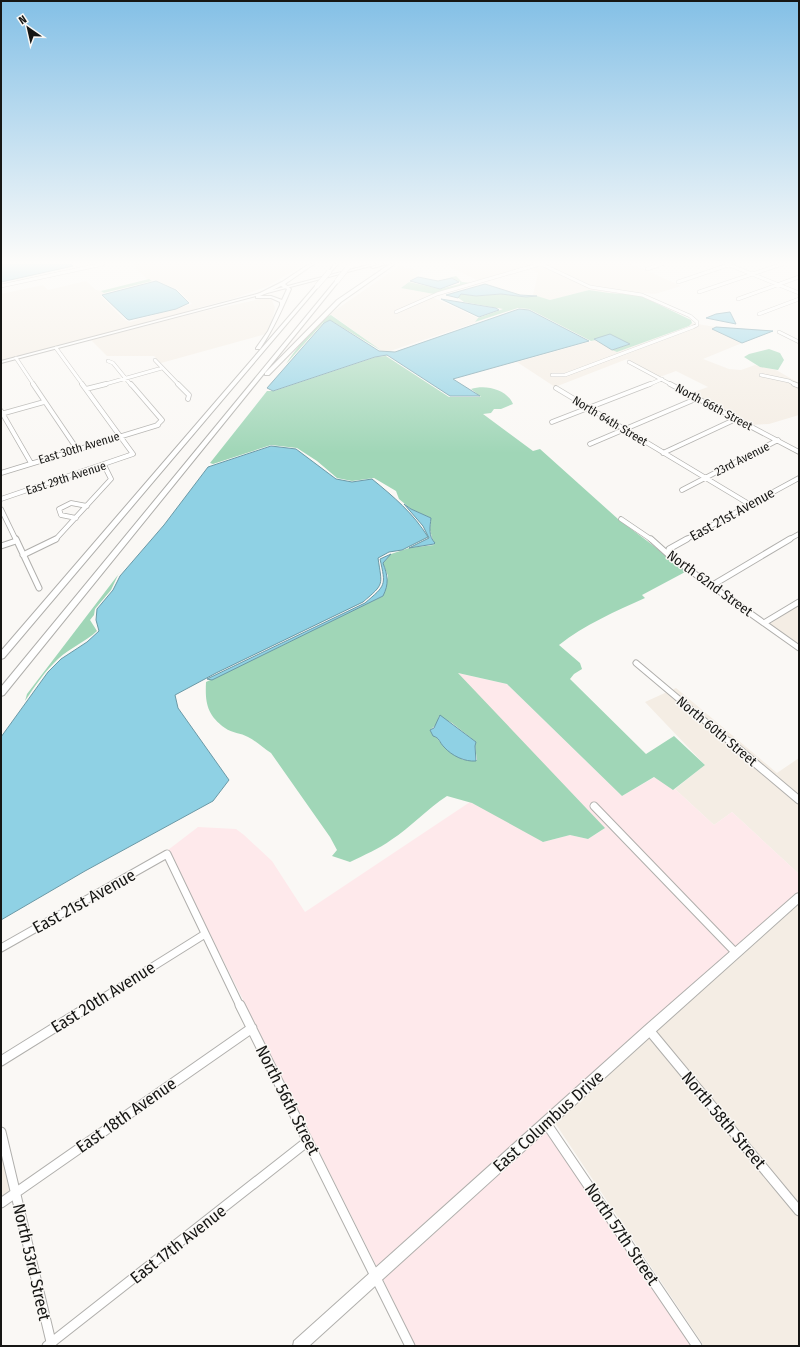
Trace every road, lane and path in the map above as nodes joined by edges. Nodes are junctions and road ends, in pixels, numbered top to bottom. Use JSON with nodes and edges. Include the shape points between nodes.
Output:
{"nodes":[{"id":1,"x":139,"y":327,"type":"edge"},
{"id":2,"x":271,"y":327,"type":"edge"},
{"id":3,"x":282,"y":327,"type":"edge"},
{"id":4,"x":299,"y":327,"type":"edge"},
{"id":5,"x":314,"y":327,"type":"edge"},
{"id":6,"x":693,"y":327,"type":"edge"},
{"id":7,"x":779,"y":332,"type":"dead end"},
{"id":8,"x":799,"y":342,"type":"edge"},
{"id":9,"x":56,"y":348,"type":"junction"},
{"id":10,"x":16,"y":358,"type":"junction"},
{"id":11,"x":155,"y":360,"type":"dead end"},
{"id":12,"x":108,"y":361,"type":"dead end"},
{"id":13,"x":1,"y":362,"type":"edge"},
{"id":14,"x":629,"y":362,"type":"dead end"},
{"id":15,"x":162,"y":368,"type":"junction"},
{"id":16,"x":552,"y":375,"type":"dead end"},
{"id":17,"x":761,"y":375,"type":"dead end"},
{"id":18,"x":125,"y":378,"type":"junction"},
{"id":19,"x":662,"y":379,"type":"junction"},
{"id":20,"x":799,"y":386,"type":"edge"},
{"id":21,"x":249,"y":388,"type":"junction"},
{"id":22,"x":556,"y":388,"type":"dead end"},
{"id":23,"x":86,"y":389,"type":"junction"},
{"id":24,"x":222,"y":397,"type":"junction"},
{"id":25,"x":698,"y":398,"type":"junction"},
{"id":26,"x":188,"y":399,"type":"dead end"},
{"id":27,"x":44,"y":402,"type":"junction"},
{"id":28,"x":589,"y":408,"type":"junction"},
{"id":29,"x":1,"y":413,"type":"edge"},
{"id":30,"x":736,"y":419,"type":"junction"},
{"id":31,"x":552,"y":422,"type":"dead end"},
{"id":32,"x":625,"y":430,"type":"junction"},
{"id":33,"x":121,"y":435,"type":"junction"},
{"id":34,"x":778,"y":440,"type":"junction"},
{"id":35,"x":590,"y":444,"type":"dead end"},
{"id":36,"x":76,"y":449,"type":"junction"},
{"id":37,"x":799,"y":452,"type":"edge"},
{"id":38,"x":663,"y":453,"type":"junction"},
{"id":39,"x":31,"y":463,"type":"junction"},
{"id":40,"x":104,"y":465,"type":"junction"},
{"id":41,"x":1,"y":473,"type":"edge"},
{"id":42,"x":705,"y":478,"type":"junction"},
{"id":43,"x":799,"y":478,"type":"edge"},
{"id":44,"x":682,"y":490,"type":"dead end"},
{"id":45,"x":1,"y":499,"type":"edge"},
{"id":46,"x":749,"y":504,"type":"junction"},
{"id":47,"x":87,"y":506,"type":"junction"},
{"id":48,"x":1,"y":509,"type":"edge"},
{"id":49,"x":76,"y":518,"type":"junction"},
{"id":50,"x":621,"y":519,"type":"dead end"},
{"id":51,"x":799,"y":534,"type":"edge"},
{"id":52,"x":16,"y":541,"type":"junction"},
{"id":53,"x":1,"y":546,"type":"edge"},
{"id":54,"x":668,"y":554,"type":"junction"},
{"id":55,"x":23,"y":555,"type":"junction"},
{"id":56,"x":711,"y":586,"type":"junction"},
{"id":57,"x":39,"y":588,"type":"dead end"},
{"id":58,"x":799,"y":602,"type":"edge"},
{"id":59,"x":764,"y":623,"type":"junction"},
{"id":60,"x":799,"y":648,"type":"edge"},
{"id":61,"x":1,"y":656,"type":"edge"},
{"id":62,"x":636,"y":663,"type":"dead end"},
{"id":63,"x":17,"y":675,"type":"junction"},
{"id":64,"x":1,"y":693,"type":"edge"},
{"id":65,"x":1,"y":697,"type":"edge"},
{"id":66,"x":799,"y":800,"type":"edge"},
{"id":67,"x":594,"y":806,"type":"dead end"},
{"id":68,"x":167,"y":854,"type":"joint"},
{"id":69,"x":799,"y":897,"type":"edge"},
{"id":70,"x":205,"y":934,"type":"junction"},
{"id":71,"x":1,"y":948,"type":"edge"},
{"id":72,"x":736,"y":953,"type":"junction"},
{"id":73,"x":252,"y":1028,"type":"junction"},
{"id":74,"x":649,"y":1030,"type":"junction"},
{"id":75,"x":1,"y":1060,"type":"edge"},
{"id":76,"x":546,"y":1123,"type":"junction"},
{"id":77,"x":1,"y":1132,"type":"edge"},
{"id":78,"x":308,"y":1141,"type":"junction"},
{"id":79,"x":16,"y":1192,"type":"junction"},
{"id":80,"x":1,"y":1203,"type":"edge"},
{"id":81,"x":799,"y":1211,"type":"edge"},
{"id":82,"x":376,"y":1277,"type":"junction"},
{"id":83,"x":50,"y":1345,"type":"edge"},
{"id":84,"x":299,"y":1346,"type":"edge"},
{"id":85,"x":410,"y":1346,"type":"edge"},
{"id":86,"x":697,"y":1346,"type":"edge"}],
"edges":[{"from":1,"to":9,"type":"main road"},
{"from":2,"to":24,"type":"highway"},
{"from":3,"to":24,"type":"highway","bridge":true},
{"from":4,"to":21,"type":"highway","bridge":true},
{"from":5,"to":21,"type":"highway","via":[[259,382]]},
{"from":6,"to":16,"type":"street","via":[[565,375]]},
{"from":7,"to":8,"type":"street"},
{"from":9,"to":10,"type":"main road"},
{"from":9,"to":23,"type":"street"},
{"from":10,"to":13,"type":"main road"},
{"from":10,"to":27,"type":"street"},
{"from":11,"to":15,"type":"street"},
{"from":12,"to":18,"type":"street"},
{"from":14,"to":19,"type":"street","name":"North 66th Street"},
{"from":15,"to":18,"type":"street"},
{"from":15,"to":26,"type":"street","via":[[189,395]]},
{"from":17,"to":20,"type":"street","via":[[789,381]]},
{"from":18,"to":23,"type":"street"},
{"from":18,"to":33,"type":"street","name":"East 30th Avenue","via":[[162,420],[158,425]]},
{"from":19,"to":25,"type":"street","name":"North 66th Street"},
{"from":19,"to":28,"type":"street"},
{"from":21,"to":63,"type":"highway"},
{"from":22,"to":28,"type":"street","name":"North 64th Street"},
{"from":23,"to":33,"type":"street"},
{"from":24,"to":61,"type":"highway"},
{"from":25,"to":30,"type":"street","name":"North 66th Street"},
{"from":25,"to":32,"type":"street"},
{"from":27,"to":29,"type":"street"},
{"from":27,"to":36,"type":"street"},
{"from":28,"to":31,"type":"street"},
{"from":28,"to":32,"type":"street","name":"North 64th Street"},
{"from":29,"to":39,"type":"street"},
{"from":30,"to":34,"type":"street","name":"North 66th Street"},
{"from":30,"to":38,"type":"street"},
{"from":32,"to":35,"type":"street"},
{"from":32,"to":38,"type":"street","name":"North 64th Street"},
{"from":33,"to":36,"type":"street","name":"East 30th Avenue"},
{"from":33,"to":40,"type":"street","name":"East 29th Avenue","via":[[133,452],[130,456]]},
{"from":34,"to":37,"type":"street","name":"North 66th Street"},
{"from":34,"to":42,"type":"street","name":"23rd Avenue"},
{"from":36,"to":39,"type":"street","name":"East 30th Avenue"},
{"from":38,"to":42,"type":"street","name":"North 64th Street"},
{"from":39,"to":41,"type":"street","name":"East 30th Avenue"},
{"from":40,"to":45,"type":"street","name":"East 29th Avenue"},
{"from":40,"to":47,"type":"street","via":[[111,479]]},
{"from":42,"to":44,"type":"street","name":"23rd Avenue"},
{"from":42,"to":46,"type":"street","name":"North 64th Street"},
{"from":43,"to":46,"type":"street","name":"East 21st Avenue"},
{"from":46,"to":54,"type":"street","name":"East 21st Avenue","via":[[669,549]]},
{"from":47,"to":49,"type":"street"},
{"from":47,"to":49,"type":"street","via":[[71,503],[59,509],[61,515]]},
{"from":48,"to":52,"type":"street"},
{"from":49,"to":55,"type":"street","via":[[54,542]]},
{"from":50,"to":54,"type":"street","name":"North 62nd Street"},
{"from":51,"to":56,"type":"street"},
{"from":52,"to":53,"type":"street"},
{"from":52,"to":55,"type":"street"},
{"from":54,"to":56,"type":"street","name":"North 62nd Street"},
{"from":55,"to":57,"type":"street"},
{"from":56,"to":59,"type":"street","name":"North 62nd Street"},
{"from":58,"to":59,"type":"street"},
{"from":59,"to":60,"type":"street","name":"North 62nd Street"},
{"from":62,"to":66,"type":"street","name":"North 60th Street"},
{"from":63,"to":64,"type":"highway"},
{"from":63,"to":65,"type":"highway"},
{"from":67,"to":72,"type":"street"},
{"from":68,"to":70,"type":"street","name":"North 56th Street"},
{"from":68,"to":71,"type":"street","name":"East 21st Avenue"},
{"from":69,"to":72,"type":"main road","name":"East Columbus Drive"},
{"from":70,"to":73,"type":"street","name":"North 56th Street"},
{"from":70,"to":75,"type":"street","name":"East 20th Avenue"},
{"from":72,"to":74,"type":"main road","name":"East Columbus Drive"},
{"from":73,"to":78,"type":"street","name":"North 56th Street"},
{"from":73,"to":79,"type":"street","name":"East 18th Avenue"},
{"from":74,"to":76,"type":"main road","name":"East Columbus Drive"},
{"from":74,"to":81,"type":"street","name":"North 58th Street"},
{"from":76,"to":82,"type":"main road","name":"East Columbus Drive"},
{"from":76,"to":86,"type":"street","name":"North 57th Street"},
{"from":77,"to":79,"type":"street","name":"North 53rd Street"},
{"from":78,"to":82,"type":"street","name":"North 56th Street"},
{"from":78,"to":83,"type":"street","name":"East 17th Avenue"},
{"from":79,"to":80,"type":"street","name":"East 18th Avenue"},
{"from":79,"to":83,"type":"street","name":"North 53rd Street"},
{"from":82,"to":84,"type":"main road","name":"East Columbus Drive"},
{"from":82,"to":85,"type":"street","name":"North 56th Street"}]}
